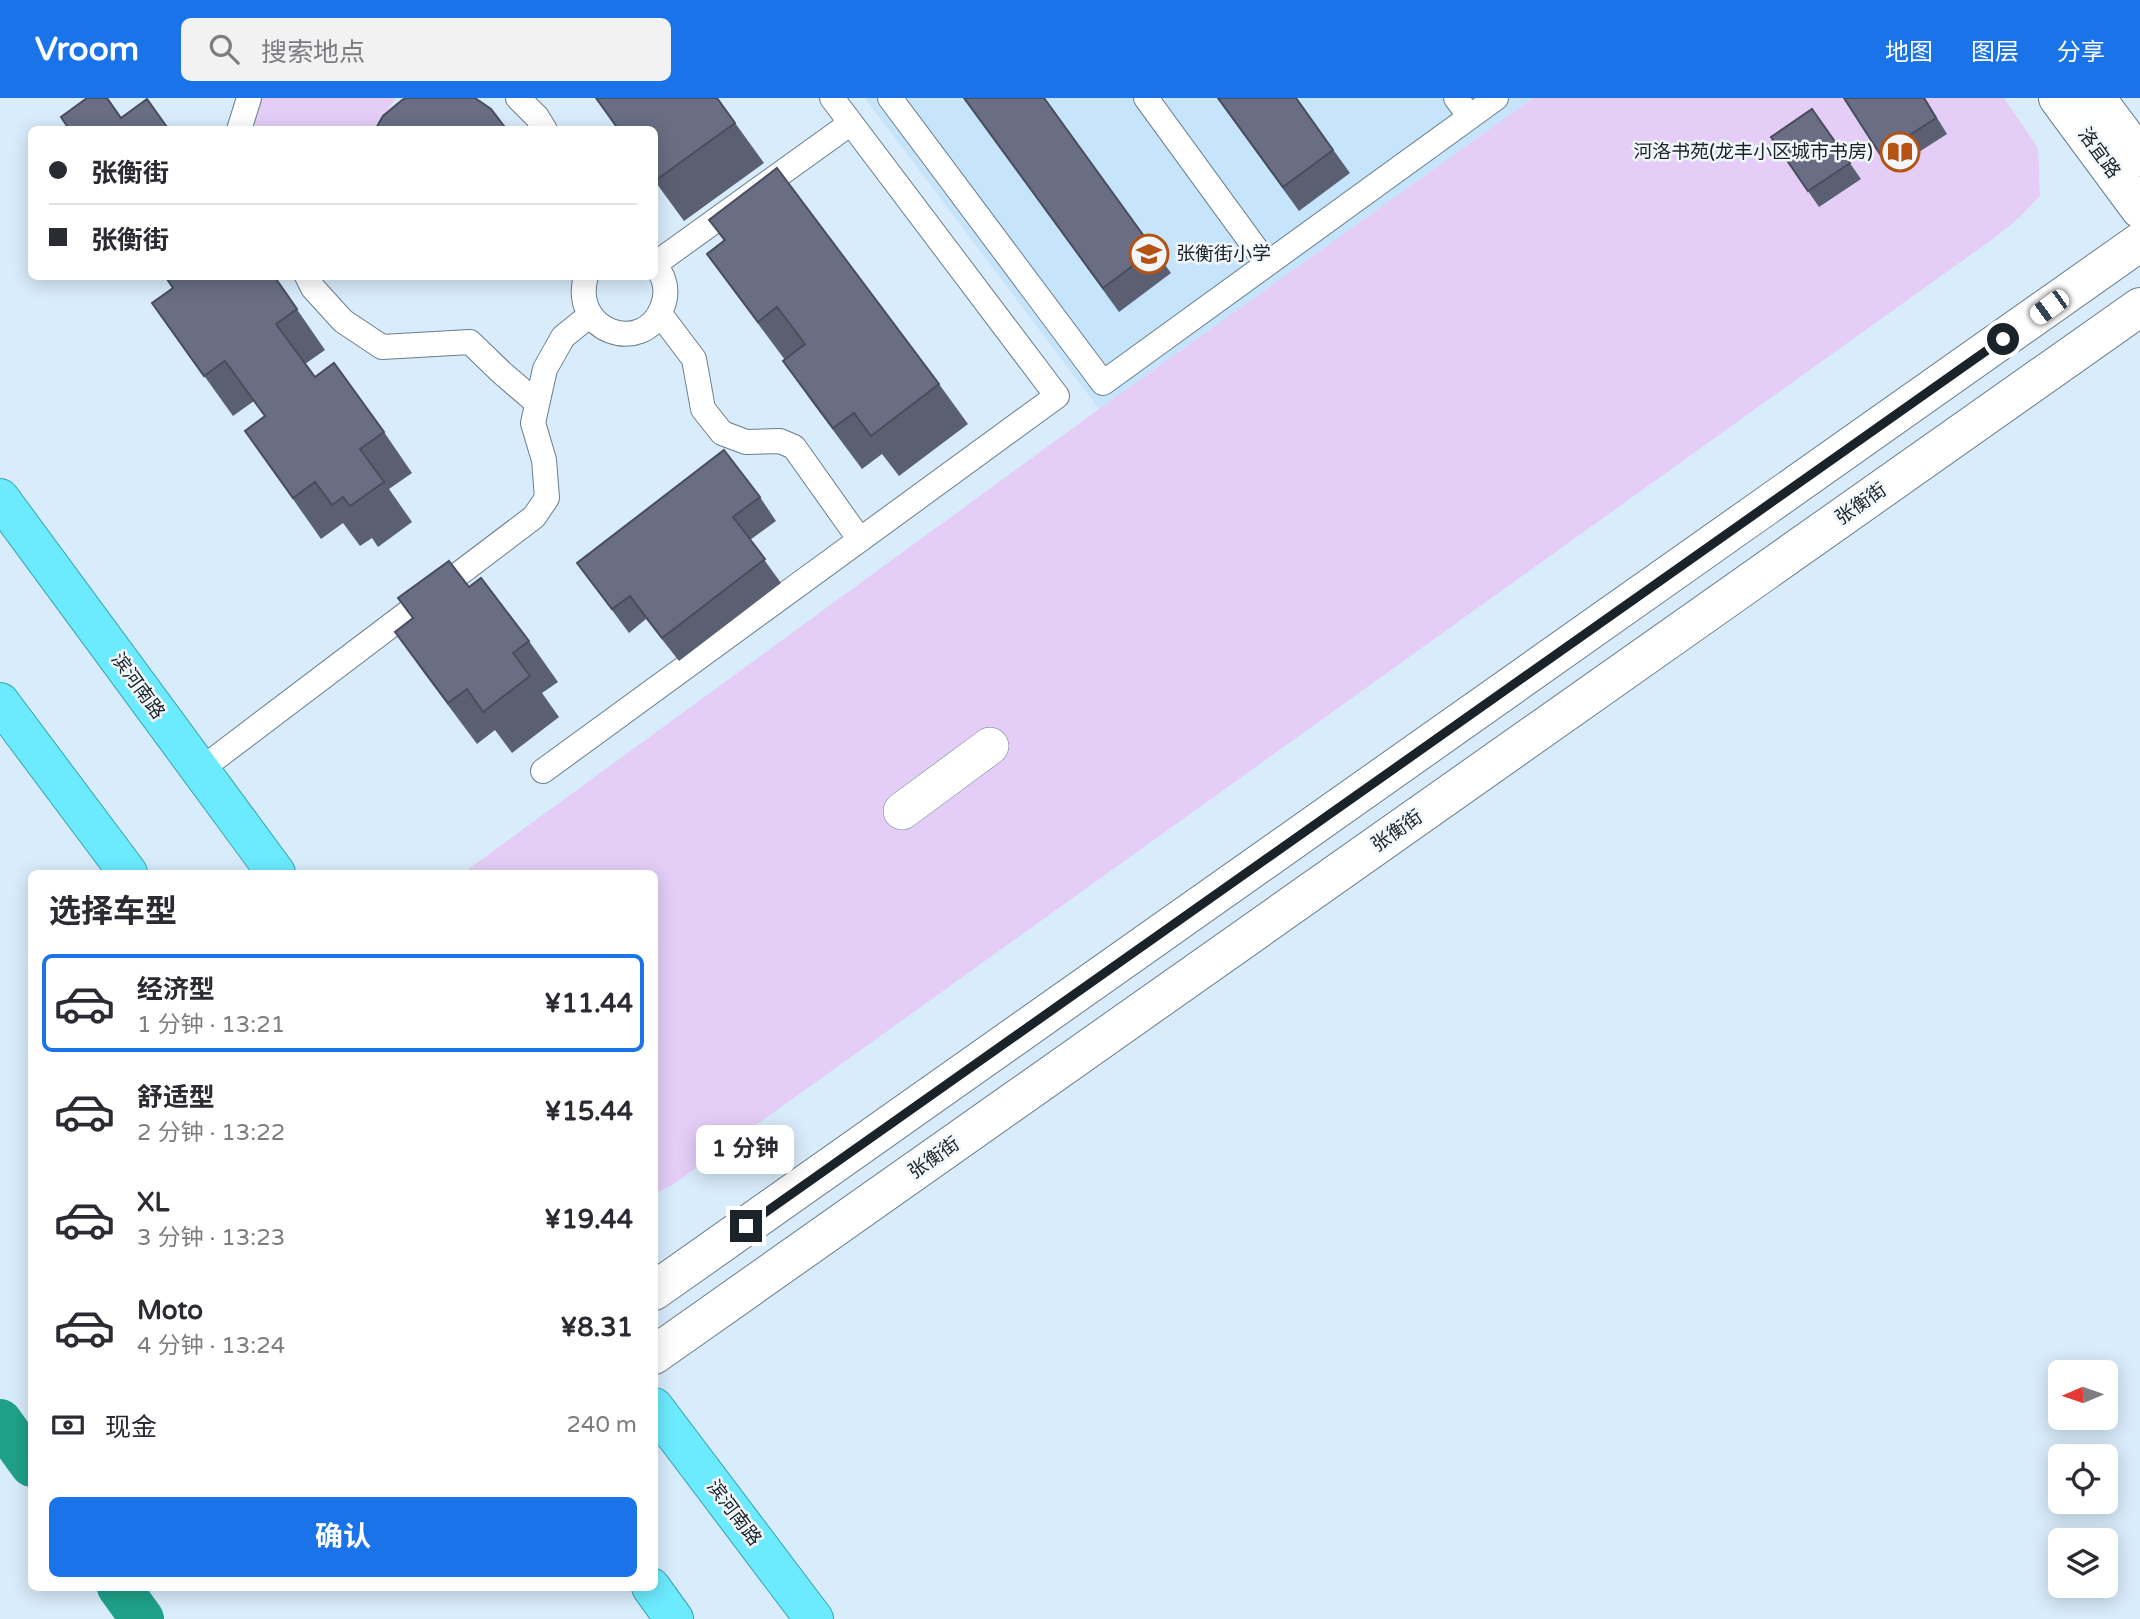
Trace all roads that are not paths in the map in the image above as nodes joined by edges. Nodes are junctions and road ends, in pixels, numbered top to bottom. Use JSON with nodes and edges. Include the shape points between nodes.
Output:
{"nodes":[{"id":1,"x":249,"y":98,"type":"edge"},
{"id":2,"x":518,"y":98,"type":"edge"},
{"id":3,"x":832,"y":98,"type":"edge"},
{"id":4,"x":890,"y":98,"type":"edge"},
{"id":5,"x":1146,"y":98,"type":"edge"},
{"id":6,"x":1496,"y":98,"type":"edge"},
{"id":7,"x":2058,"y":98,"type":"edge"},
{"id":8,"x":2096,"y":98,"type":"edge"},
{"id":9,"x":1463,"y":107,"type":"edge"},
{"id":10,"x":851,"y":123,"type":"junction"},
{"id":11,"x":240,"y":126,"type":"edge"},
{"id":12,"x":543,"y":126,"type":"edge"},
{"id":13,"x":2140,"y":157,"type":"edge"},
{"id":14,"x":2140,"y":209,"type":"edge"},
{"id":15,"x":2140,"y":242,"type":"edge"},
{"id":16,"x":658,"y":262,"type":"edge"},
{"id":17,"x":1267,"y":264,"type":"junction"},
{"id":18,"x":658,"y":268,"type":"edge"},
{"id":19,"x":309,"y":280,"type":"edge"},
{"id":20,"x":585,"y":280,"type":"edge"},
{"id":21,"x":2140,"y":307,"type":"edge"},
{"id":22,"x":660,"y":314,"type":"junction"},
{"id":23,"x":590,"y":315,"type":"junction"},
{"id":24,"x":537,"y":403,"type":"junction"},
{"id":25,"x":0,"y":498,"type":"edge"},
{"id":26,"x":860,"y":540,"type":"junction"},
{"id":27,"x":0,"y":702,"type":"edge"},
{"id":28,"x":989,"y":746,"type":"dead end"},
{"id":29,"x":200,"y":770,"type":"junction"},
{"id":30,"x":543,"y":771,"type":"dead end"},
{"id":31,"x":902,"y":811,"type":"dead end"},
{"id":32,"x":126,"y":870,"type":"edge"},
{"id":33,"x":274,"y":870,"type":"edge"},
{"id":34,"x":658,"y":1288,"type":"edge"},
{"id":35,"x":658,"y":1352,"type":"edge"},
{"id":36,"x":658,"y":1412,"type":"edge"},
{"id":37,"x":654,"y":1591,"type":"edge"},
{"id":38,"x":674,"y":1619,"type":"edge"},
{"id":39,"x":814,"y":1619,"type":"edge"}],
"edges":[{"from":1,"to":11,"type":"lane"},
{"from":2,"to":12,"type":"lane"},
{"from":3,"to":10,"type":"lane"},
{"from":4,"to":17,"type":"lane","via":[[1103,383]]},
{"from":5,"to":17,"type":"lane"},
{"from":6,"to":9,"type":"lane"},
{"from":7,"to":14,"type":"street","name":"洛宜路"},
{"from":8,"to":13,"type":"street","name":"洛宜路"},
{"from":9,"to":17,"type":"lane"},
{"from":10,"to":16,"type":"lane"},
{"from":10,"to":26,"type":"lane","via":[[1057,396]]},
{"from":15,"to":34,"type":"street"},
{"from":18,"to":22,"type":"lane","via":[[666,288]]},
{"from":19,"to":24,"type":"lane","via":[[343,321],[382,347],[470,342]]},
{"from":20,"to":23,"type":"lane","via":[[584,302]]},
{"from":21,"to":35,"type":"street","name":"张衡街"},
{"from":22,"to":23,"type":"lane","via":[[639,332],[625,334],[599,325]]},
{"from":22,"to":26,"type":"lane","via":[[695,359],[703,409],[722,433],[746,442],[780,441],[794,447]]},
{"from":23,"to":24,"type":"lane","via":[[563,337],[545,369]]},
{"from":24,"to":29,"type":"lane","via":[[533,423],[544,460],[547,498],[534,517]]},
{"from":25,"to":29,"type":"highway","name":"滨河南路"},
{"from":26,"to":30,"type":"lane"},
{"from":27,"to":32,"type":"highway"},
{"from":28,"to":31,"type":"street"},
{"from":29,"to":33,"type":"highway","name":"滨河南路"},
{"from":36,"to":39,"type":"highway","name":"滨河南路"},
{"from":37,"to":38,"type":"highway"}]}
